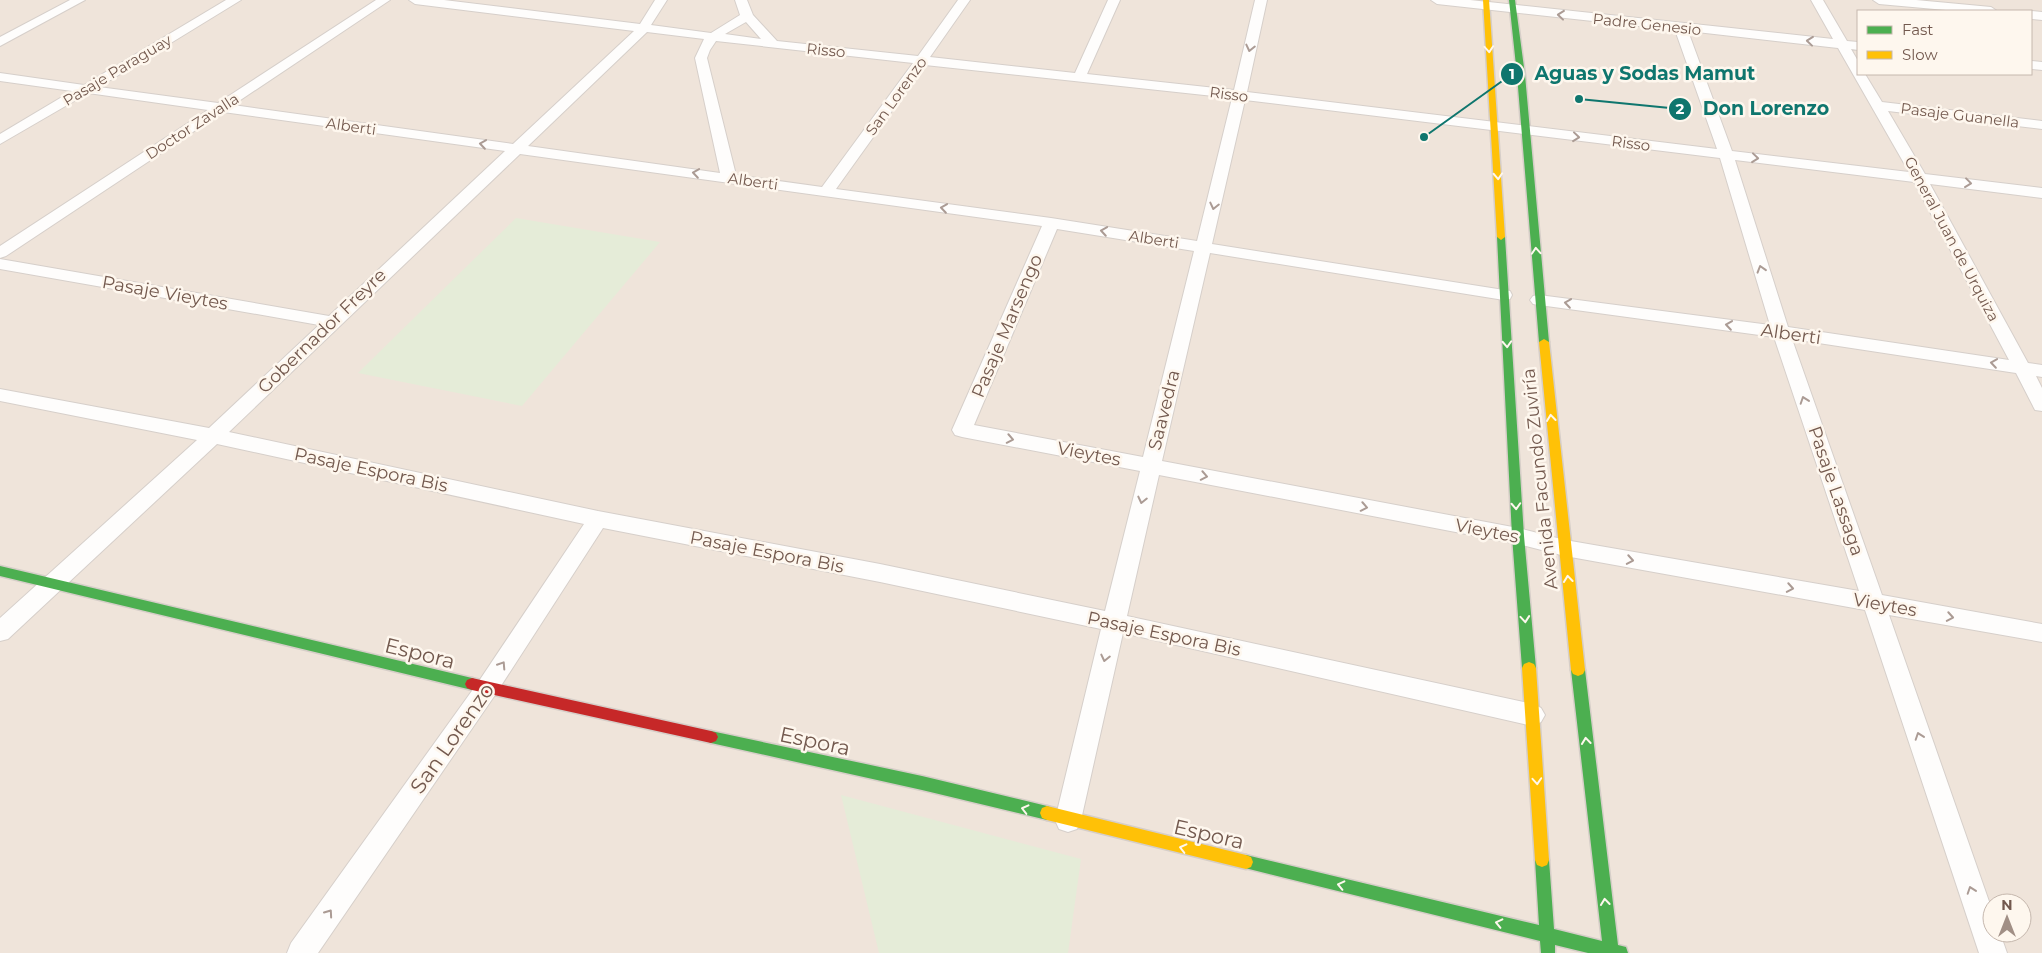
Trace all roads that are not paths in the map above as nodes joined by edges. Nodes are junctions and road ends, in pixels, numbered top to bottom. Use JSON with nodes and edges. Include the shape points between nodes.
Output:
{"nodes":[{"id":1,"x":79,"y":0,"type":"edge"},
{"id":2,"x":235,"y":0,"type":"edge"},
{"id":3,"x":384,"y":0,"type":"edge"},
{"id":4,"x":415,"y":0,"type":"edge"},
{"id":5,"x":509,"y":0,"type":"edge"},
{"id":6,"x":661,"y":0,"type":"edge"},
{"id":7,"x":741,"y":0,"type":"edge"},
{"id":8,"x":964,"y":0,"type":"edge"},
{"id":9,"x":1114,"y":0,"type":"edge"},
{"id":10,"x":1261,"y":0,"type":"edge"},
{"id":11,"x":1437,"y":0,"type":"edge"},
{"id":12,"x":1817,"y":0,"type":"edge"},
{"id":13,"x":1879,"y":0,"type":"edge"},
{"id":14,"x":1486,"y":3,"type":"edge"},
{"id":15,"x":1513,"y":5,"type":"edge"},
{"id":16,"x":496,"y":10,"type":"junction"},
{"id":17,"x":1981,"y":10,"type":"edge"},
{"id":18,"x":747,"y":16,"type":"junction"},
{"id":19,"x":1681,"y":28,"type":"junction"},
{"id":20,"x":642,"y":29,"type":"junction"},
{"id":21,"x":711,"y":37,"type":"junction"},
{"id":22,"x":0,"y":42,"type":"edge"},
{"id":23,"x":773,"y":44,"type":"junction"},
{"id":24,"x":1842,"y":45,"type":"junction"},
{"id":25,"x":1857,"y":46,"type":"edge"},
{"id":26,"x":922,"y":60,"type":"junction"},
{"id":27,"x":1857,"y":70,"type":"edge"},
{"id":28,"x":1860,"y":75,"type":"edge"},
{"id":29,"x":1080,"y":76,"type":"junction"},
{"id":30,"x":0,"y":77,"type":"edge"},
{"id":31,"x":85,"y":89,"type":"junction"},
{"id":32,"x":1239,"y":95,"type":"junction"},
{"id":33,"x":1879,"y":106,"type":"junction"},
{"id":34,"x":220,"y":107,"type":"junction"},
{"id":35,"x":2042,"y":125,"type":"edge"},
{"id":36,"x":1495,"y":127,"type":"junction"},
{"id":37,"x":1528,"y":132,"type":"junction"},
{"id":38,"x":0,"y":140,"type":"edge"},
{"id":39,"x":516,"y":149,"type":"junction"},
{"id":40,"x":1726,"y":155,"type":"junction"},
{"id":41,"x":1919,"y":177,"type":"junction"},
{"id":42,"x":729,"y":178,"type":"junction"},
{"id":43,"x":826,"y":191,"type":"junction"},
{"id":44,"x":2042,"y":193,"type":"edge"},
{"id":45,"x":1051,"y":223,"type":"junction"},
{"id":46,"x":1204,"y":247,"type":"junction"},
{"id":47,"x":0,"y":253,"type":"edge"},
{"id":48,"x":0,"y":264,"type":"edge"},
{"id":49,"x":1504,"y":295,"type":"junction"},
{"id":50,"x":1539,"y":300,"type":"junction"},
{"id":51,"x":331,"y":322,"type":"junction"},
{"id":52,"x":1781,"y":332,"type":"junction"},
{"id":53,"x":2021,"y":368,"type":"junction"},
{"id":54,"x":2042,"y":370,"type":"edge"},
{"id":55,"x":0,"y":395,"type":"edge"},
{"id":56,"x":2042,"y":405,"type":"edge"},
{"id":57,"x":962,"y":430,"type":"joint"},
{"id":58,"x":213,"y":436,"type":"junction"},
{"id":59,"x":1150,"y":466,"type":"junction"},
{"id":60,"x":598,"y":519,"type":"junction"},
{"id":61,"x":1518,"y":536,"type":"junction"},
{"id":62,"x":1564,"y":548,"type":"junction"},
{"id":63,"x":0,"y":571,"type":"edge"},
{"id":64,"x":52,"y":584,"type":"junction"},
{"id":65,"x":1874,"y":603,"type":"junction"},
{"id":66,"x":1113,"y":622,"type":"junction"},
{"id":67,"x":0,"y":632,"type":"edge"},
{"id":68,"x":2042,"y":633,"type":"edge"},
{"id":69,"x":487,"y":688,"type":"junction"},
{"id":70,"x":1533,"y":715,"type":"junction"},
{"id":71,"x":1068,"y":820,"type":"junction"},
{"id":72,"x":1547,"y":934,"type":"junction"},
{"id":73,"x":1614,"y":952,"type":"edge"},
{"id":74,"x":301,"y":953,"type":"edge"},
{"id":75,"x":1548,"y":953,"type":"edge"},
{"id":76,"x":1992,"y":953,"type":"edge"}],
"edges":[{"from":1,"to":22,"type":"street"},
{"from":2,"to":31,"type":"street","name":"Pasaje Paraguay"},
{"from":3,"to":34,"type":"street","name":"Doctor Zavalla"},
{"from":4,"to":16,"type":"street","name":"Risso"},
{"from":5,"to":16,"type":"street"},
{"from":6,"to":20,"type":"street","name":"Gobernador Freyre"},
{"from":7,"to":18,"type":"street"},
{"from":8,"to":26,"type":"street","name":"San Lorenzo"},
{"from":9,"to":29,"type":"street"},
{"from":10,"to":32,"type":"street","name":"Saavedra","one_way":true},
{"from":11,"to":14,"type":"street","name":"Padre Genesio"},
{"from":12,"to":24,"type":"street","name":"General Juan de Urquiza"},
{"from":13,"to":17,"type":"street"},
{"from":14,"to":15,"type":"street","name":"Padre Genesio"},
{"from":14,"to":36,"type":"main road","name":"Avenida Facundo Zuviría","one_way":true},
{"from":19,"to":15,"type":"street","name":"Padre Genesio","one_way":true},
{"from":15,"to":37,"type":"main road","name":"Avenida Facundo Zuviría"},
{"from":16,"to":20,"type":"street","name":"Risso"},
{"from":18,"to":21,"type":"street"},
{"from":18,"to":23,"type":"street"},
{"from":24,"to":19,"type":"street","name":"Padre Genesio","one_way":true},
{"from":19,"to":40,"type":"street","name":"Pasaje Lassaga"},
{"from":20,"to":21,"type":"street","name":"Risso"},
{"from":20,"to":39,"type":"street","name":"Gobernador Freyre"},
{"from":21,"to":23,"type":"street","name":"Risso"},
{"from":21,"to":42,"type":"street","via":[[702,49],[701,58]]},
{"from":23,"to":26,"type":"street","name":"Risso"},
{"from":24,"to":25,"type":"street","name":"Padre Genesio"},
{"from":24,"to":27,"type":"street","name":"General Juan de Urquiza"},
{"from":26,"to":29,"type":"street","name":"Risso"},
{"from":26,"to":43,"type":"street","name":"San Lorenzo"},
{"from":28,"to":33,"type":"street","name":"General Juan de Urquiza"},
{"from":29,"to":32,"type":"street","name":"Risso"},
{"from":30,"to":31,"type":"street","name":"Alberti"},
{"from":31,"to":34,"type":"street","name":"Alberti"},
{"from":31,"to":38,"type":"street","name":"Pasaje Paraguay"},
{"from":32,"to":36,"type":"street","name":"Risso"},
{"from":32,"to":46,"type":"street","name":"Saavedra","one_way":true},
{"from":33,"to":35,"type":"street","name":"Pasaje Guanella"},
{"from":33,"to":41,"type":"street","name":"General Juan de Urquiza"},
{"from":39,"to":34,"type":"street","name":"Alberti","one_way":true},
{"from":34,"to":47,"type":"street","name":"Doctor Zavalla"},
{"from":36,"to":37,"type":"street","name":"Risso"},
{"from":36,"to":49,"type":"main road","name":"Avenida Facundo Zuviría","one_way":true},
{"from":37,"to":40,"type":"street","name":"Risso","one_way":true},
{"from":50,"to":37,"type":"main road","name":"Avenida Facundo Zuviría","one_way":true},
{"from":42,"to":39,"type":"street","name":"Alberti","one_way":true},
{"from":39,"to":51,"type":"street","name":"Gobernador Freyre"},
{"from":40,"to":41,"type":"street","name":"Risso","one_way":true},
{"from":52,"to":40,"type":"street","name":"Pasaje Lassaga","one_way":true},
{"from":41,"to":44,"type":"street","name":"Risso","one_way":true},
{"from":41,"to":53,"type":"street","name":"General Juan de Urquiza"},
{"from":42,"to":43,"type":"street","name":"Alberti"},
{"from":45,"to":43,"type":"street","name":"Alberti","one_way":true},
{"from":46,"to":45,"type":"street","name":"Alberti","one_way":true},
{"from":45,"to":57,"type":"street","name":"Pasaje Marsengo"},
{"from":46,"to":49,"type":"street","name":"Alberti"},
{"from":46,"to":59,"type":"street","name":"Saavedra"},
{"from":48,"to":51,"type":"street","name":"Pasaje Vieytes"},
{"from":49,"to":61,"type":"main road","name":"Avenida Facundo Zuviría","one_way":true},
{"from":52,"to":50,"type":"street","name":"Alberti","one_way":true},
{"from":62,"to":50,"type":"main road","name":"Avenida Facundo Zuviría","one_way":true},
{"from":51,"to":58,"type":"street","name":"Gobernador Freyre"},
{"from":53,"to":52,"type":"street","name":"Alberti","one_way":true},
{"from":65,"to":52,"type":"street","name":"Pasaje Lassaga","one_way":true},
{"from":53,"to":54,"type":"street","name":"Alberti"},
{"from":53,"to":56,"type":"street","name":"General Juan de Urquiza"},
{"from":55,"to":58,"type":"street","name":"Pasaje Espora Bis"},
{"from":57,"to":59,"type":"street","name":"Vieytes","one_way":true},
{"from":58,"to":60,"type":"street","name":"Pasaje Espora Bis"},
{"from":58,"to":64,"type":"street","name":"Gobernador Freyre"},
{"from":59,"to":61,"type":"street","name":"Vieytes","one_way":true},
{"from":59,"to":66,"type":"street","name":"Saavedra","one_way":true},
{"from":60,"to":66,"type":"street","name":"Pasaje Espora Bis"},
{"from":69,"to":60,"type":"street","name":"San Lorenzo","one_way":true},
{"from":61,"to":62,"type":"street","name":"Vieytes"},
{"from":61,"to":70,"type":"main road","name":"Avenida Facundo Zuviría","one_way":true},
{"from":62,"to":65,"type":"street","name":"Vieytes","one_way":true},
{"from":73,"to":62,"type":"main road","name":"Avenida Facundo Zuviría","one_way":true},
{"from":63,"to":64,"type":"main road","name":"Espora"},
{"from":64,"to":67,"type":"street","name":"Gobernador Freyre"},
{"from":64,"to":69,"type":"main road","name":"Espora"},
{"from":65,"to":68,"type":"street","name":"Vieytes","one_way":true},
{"from":76,"to":65,"type":"street","name":"Pasaje Lassaga","one_way":true},
{"from":66,"to":70,"type":"street","name":"Pasaje Espora Bis"},
{"from":66,"to":71,"type":"street","name":"Saavedra","one_way":true},
{"from":71,"to":69,"type":"main road","name":"Espora","one_way":true,"via":[[922,783]]},
{"from":74,"to":69,"type":"street","name":"San Lorenzo","one_way":true},
{"from":70,"to":72,"type":"main road","name":"Avenida Facundo Zuviría","one_way":true},
{"from":72,"to":71,"type":"main road","name":"Espora","one_way":true},
{"from":72,"to":73,"type":"main road","name":"Espora"},
{"from":72,"to":75,"type":"main road","name":"Avenida Facundo Zuviría"}]}
